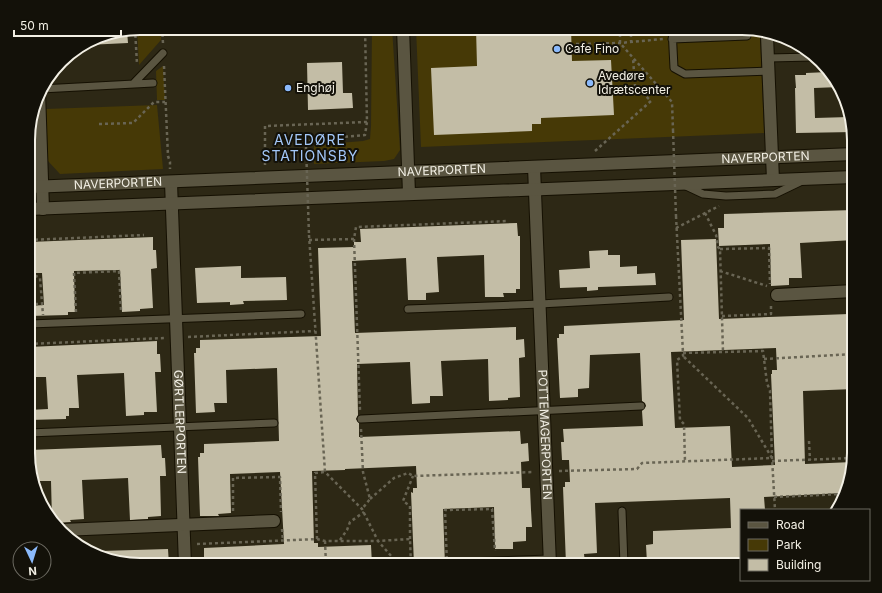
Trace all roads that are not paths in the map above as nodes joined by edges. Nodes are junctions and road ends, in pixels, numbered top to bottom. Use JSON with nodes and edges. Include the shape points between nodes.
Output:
{"nodes":[{"id":1,"x":403,"y":35,"type":"edge"},
{"id":2,"x":747,"y":36,"type":"dead end"},
{"id":3,"x":672,"y":38,"type":"joint"},
{"id":4,"x":767,"y":38,"type":"edge"},
{"id":5,"x":163,"y":53,"type":"road end"},
{"id":6,"x":806,"y":57,"type":"edge"},
{"id":7,"x":768,"y":58,"type":"junction"},
{"id":8,"x":769,"y":71,"type":"junction"},
{"id":9,"x":135,"y":82,"type":"junction"},
{"id":10,"x":153,"y":83,"type":"dead end"},
{"id":11,"x":48,"y":88,"type":"edge"},
{"id":12,"x":40,"y":111,"type":"edge"},
{"id":13,"x":847,"y":154,"type":"edge"},
{"id":14,"x":772,"y":157,"type":"junction"},
{"id":15,"x":534,"y":167,"type":"junction"},
{"id":16,"x":408,"y":172,"type":"junction"},
{"id":17,"x":847,"y":177,"type":"edge"},
{"id":18,"x":808,"y":178,"type":"junction"},
{"id":19,"x":773,"y":180,"type":"junction"},
{"id":20,"x":171,"y":182,"type":"junction"},
{"id":21,"x":682,"y":184,"type":"junction"},
{"id":22,"x":35,"y":187,"type":"edge"},
{"id":23,"x":42,"y":187,"type":"junction"},
{"id":24,"x":535,"y":190,"type":"junction"},
{"id":25,"x":409,"y":194,"type":"junction"},
{"id":26,"x":172,"y":205,"type":"junction"},
{"id":27,"x":35,"y":209,"type":"edge"},
{"id":28,"x":43,"y":209,"type":"junction"},
{"id":29,"x":847,"y":292,"type":"edge"},
{"id":30,"x":669,"y":297,"type":"dead end"},
{"id":31,"x":774,"y":298,"type":"road end"},
{"id":32,"x":540,"y":304,"type":"junction"},
{"id":33,"x":408,"y":309,"type":"dead end"},
{"id":34,"x":301,"y":314,"type":"dead end"},
{"id":35,"x":176,"y":320,"type":"junction"},
{"id":36,"x":35,"y":324,"type":"edge"},
{"id":37,"x":641,"y":406,"type":"dead end"},
{"id":38,"x":544,"y":410,"type":"junction"},
{"id":39,"x":361,"y":419,"type":"road end"},
{"id":40,"x":274,"y":423,"type":"dead end"},
{"id":41,"x":180,"y":428,"type":"junction"},
{"id":42,"x":35,"y":433,"type":"edge"},
{"id":43,"x":622,"y":511,"type":"dead end"},
{"id":44,"x":279,"y":521,"type":"road end"},
{"id":45,"x":183,"y":525,"type":"junction"},
{"id":46,"x":69,"y":530,"type":"edge"},
{"id":47,"x":185,"y":558,"type":"edge"},
{"id":48,"x":550,"y":558,"type":"edge"},
{"id":49,"x":624,"y":558,"type":"edge"}],
"edges":[{"from":1,"to":16,"type":"street"},
{"from":2,"to":3,"type":"lane"},
{"from":3,"to":8,"type":"lane","via":[[674,68],[685,74]]},
{"from":4,"to":7,"type":"street"},
{"from":5,"to":9,"type":"lane"},
{"from":6,"to":7,"type":"lane"},
{"from":7,"to":8,"type":"street"},
{"from":8,"to":14,"type":"street"},
{"from":9,"to":10,"type":"lane"},
{"from":9,"to":11,"type":"lane"},
{"from":12,"to":23,"type":"street"},
{"from":13,"to":14,"type":"street","name":"NAVERPORTEN"},
{"from":14,"to":15,"type":"street","name":"NAVERPORTEN"},
{"from":14,"to":19,"type":"street"},
{"from":15,"to":16,"type":"street","name":"NAVERPORTEN"},
{"from":15,"to":24,"type":"street","name":"POTTEMAGERPORTEN"},
{"from":16,"to":20,"type":"street","name":"NAVERPORTEN"},
{"from":16,"to":25,"type":"street"},
{"from":17,"to":18,"type":"street","name":"NAVERPORTEN"},
{"from":18,"to":19,"type":"street","name":"NAVERPORTEN"},
{"from":18,"to":21,"type":"lane","via":[[775,194],[703,194]]},
{"from":19,"to":21,"type":"street","name":"NAVERPORTEN"},
{"from":20,"to":23,"type":"street","name":"NAVERPORTEN"},
{"from":20,"to":26,"type":"street","name":"GØRTLERPORTEN"},
{"from":21,"to":24,"type":"street","name":"NAVERPORTEN"},
{"from":22,"to":23,"type":"street","name":"NAVERPORTEN"},
{"from":23,"to":28,"type":"street"},
{"from":24,"to":25,"type":"street","name":"NAVERPORTEN"},
{"from":24,"to":32,"type":"street","name":"POTTEMAGERPORTEN"},
{"from":25,"to":26,"type":"street","name":"NAVERPORTEN"},
{"from":26,"to":28,"type":"street","name":"NAVERPORTEN"},
{"from":26,"to":35,"type":"street","name":"GØRTLERPORTEN"},
{"from":27,"to":28,"type":"street","name":"NAVERPORTEN"},
{"from":29,"to":31,"type":"street"},
{"from":30,"to":32,"type":"lane"},
{"from":32,"to":33,"type":"lane"},
{"from":32,"to":38,"type":"street","name":"POTTEMAGERPORTEN"},
{"from":34,"to":35,"type":"lane"},
{"from":35,"to":36,"type":"lane"},
{"from":35,"to":41,"type":"street","name":"GØRTLERPORTEN"},
{"from":37,"to":38,"type":"lane"},
{"from":38,"to":39,"type":"lane"},
{"from":38,"to":48,"type":"street","name":"POTTEMAGERPORTEN"},
{"from":40,"to":41,"type":"lane"},
{"from":41,"to":42,"type":"lane"},
{"from":41,"to":45,"type":"street","name":"GØRTLERPORTEN"},
{"from":43,"to":49,"type":"lane"},
{"from":44,"to":45,"type":"street"},
{"from":45,"to":46,"type":"street"},
{"from":45,"to":47,"type":"street","name":"GØRTLERPORTEN"}]}
